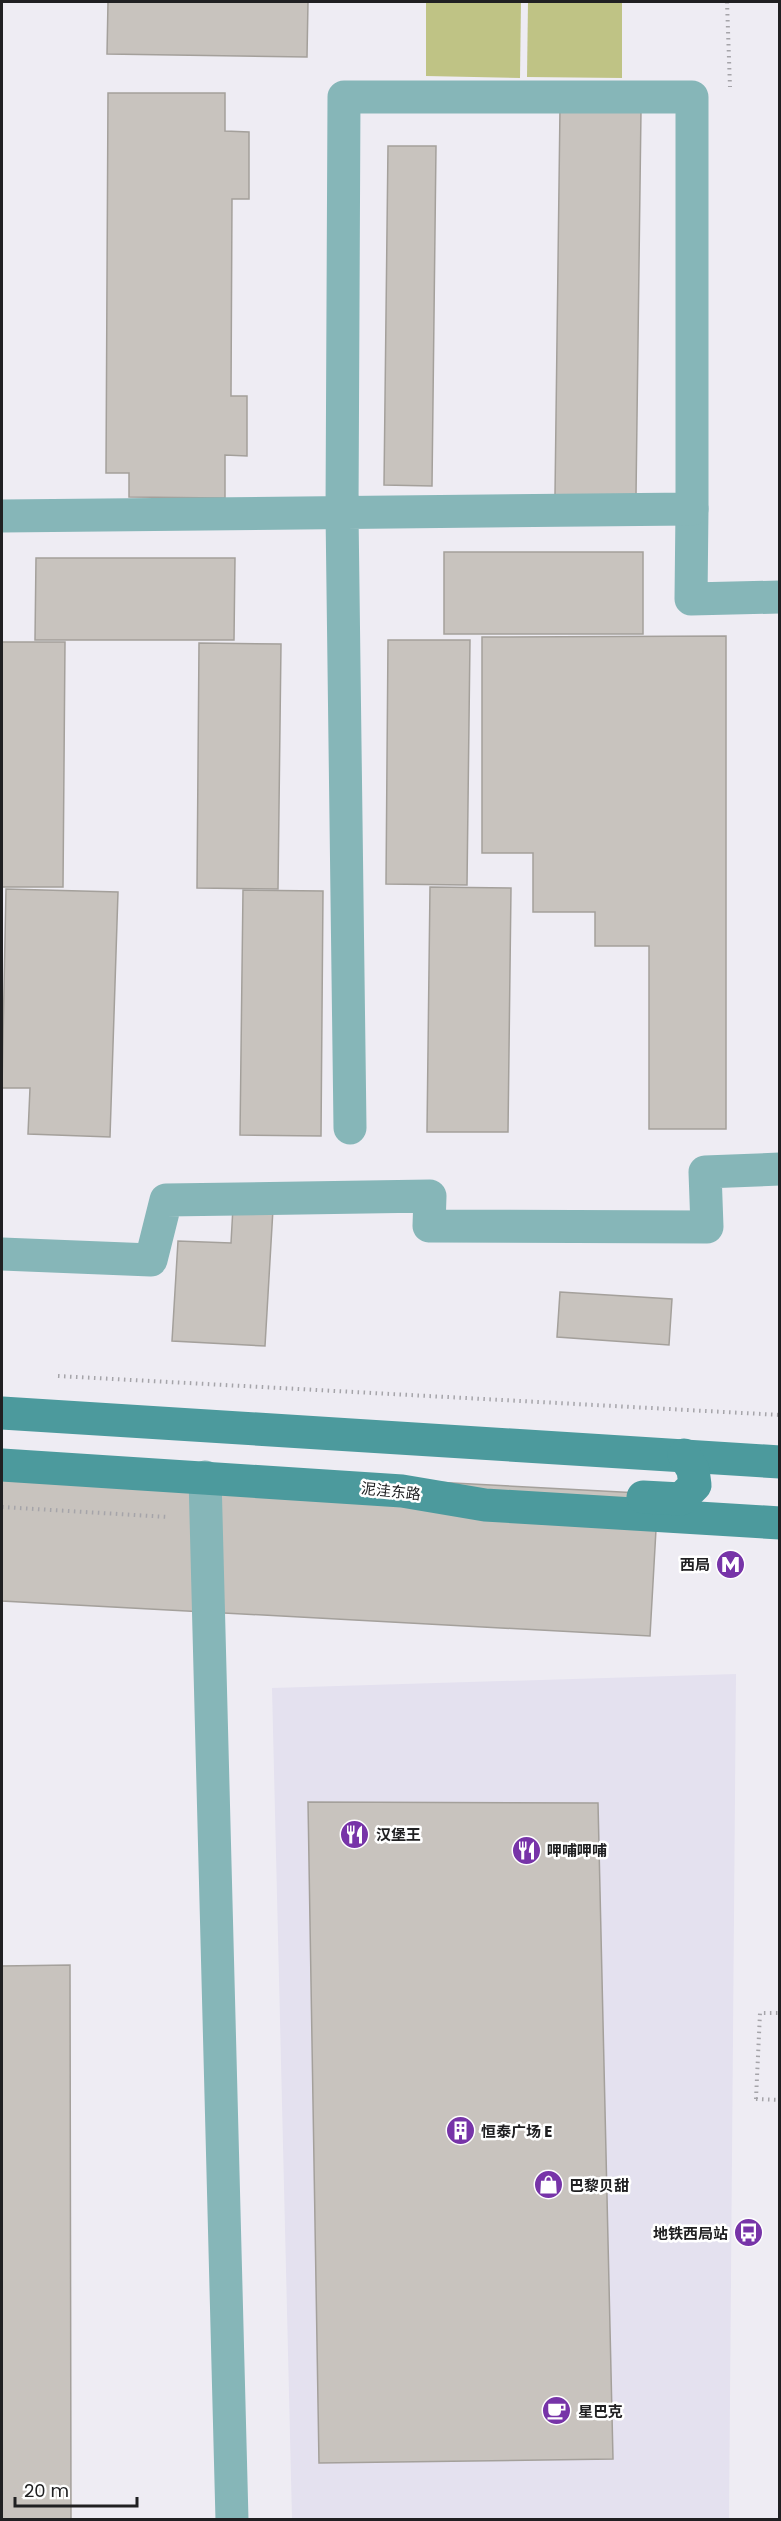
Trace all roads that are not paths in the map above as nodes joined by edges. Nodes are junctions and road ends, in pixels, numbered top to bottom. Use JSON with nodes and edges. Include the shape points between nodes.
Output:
{"nodes":[{"id":1,"x":692,"y":509,"type":"junction"},
{"id":2,"x":342,"y":512,"type":"junction"},
{"id":3,"x":2,"y":516,"type":"edge"},
{"id":4,"x":780,"y":597,"type":"edge"},
{"id":5,"x":350,"y":1128,"type":"dead end"},
{"id":6,"x":780,"y":1169,"type":"edge"},
{"id":7,"x":2,"y":1254,"type":"edge"},
{"id":8,"x":2,"y":1413,"type":"edge"},
{"id":9,"x":684,"y":1455,"type":"junction"},
{"id":10,"x":780,"y":1462,"type":"edge"},
{"id":11,"x":2,"y":1465,"type":"edge"},
{"id":12,"x":205,"y":1477,"type":"junction"},
{"id":13,"x":402,"y":1491,"type":"junction"},
{"id":14,"x":780,"y":1523,"type":"edge"},
{"id":15,"x":232,"y":2520,"type":"edge"}],
"edges":[{"from":1,"to":2,"type":"street"},
{"from":1,"to":2,"type":"street","via":[[692,98],[344,97]]},
{"from":1,"to":4,"type":"street","via":[[691,598]]},
{"from":2,"to":3,"type":"street"},
{"from":2,"to":5,"type":"street"},
{"from":6,"to":7,"type":"street","via":[[705,1172],[707,1227],[429,1226],[430,1196],[166,1200],[151,1260]]},
{"from":8,"to":9,"type":"main road"},
{"from":9,"to":10,"type":"main road"},
{"from":9,"to":13,"type":"main road","via":[[693,1470],[694,1485],[681,1498],[488,1489]]},
{"from":11,"to":12,"type":"main road","name":"泥洼东路"},
{"from":12,"to":13,"type":"main road","name":"泥洼东路"},
{"from":12,"to":15,"type":"street"},
{"from":13,"to":14,"type":"main road","name":"泥洼东路","via":[[484,1505]]}]}
